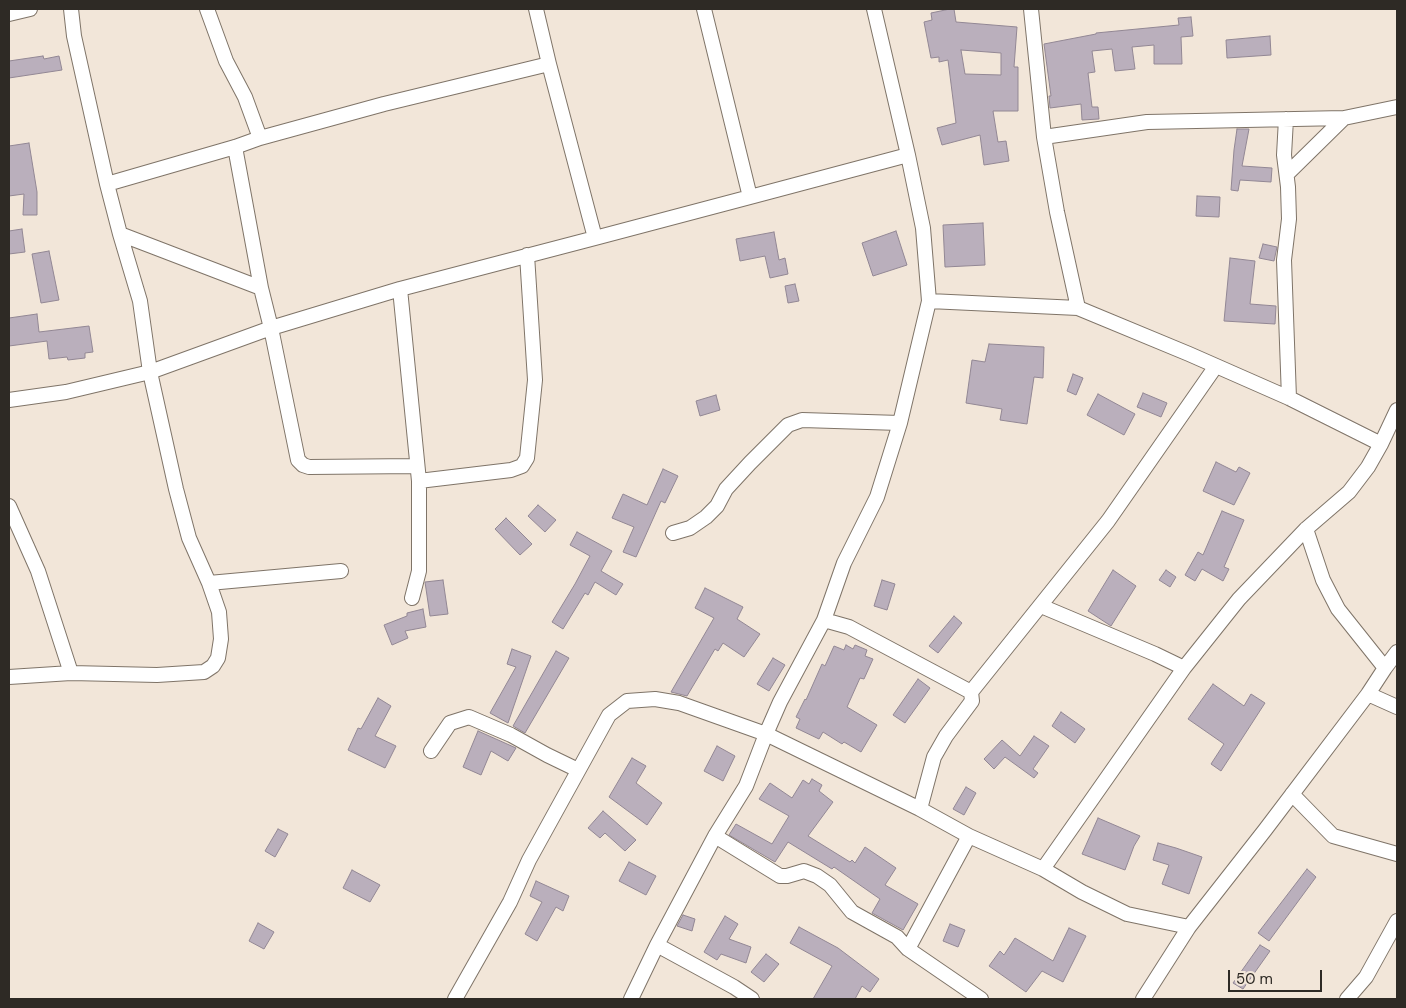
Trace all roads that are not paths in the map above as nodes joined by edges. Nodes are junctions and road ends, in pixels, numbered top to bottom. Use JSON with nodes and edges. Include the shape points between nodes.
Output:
{"nodes":[{"id":1,"x":30,"y":9,"type":"edge"},
{"id":2,"x":71,"y":9,"type":"edge"},
{"id":3,"x":207,"y":9,"type":"edge"},
{"id":4,"x":536,"y":9,"type":"edge"},
{"id":5,"x":704,"y":9,"type":"edge"},
{"id":6,"x":874,"y":9,"type":"edge"},
{"id":7,"x":1031,"y":9,"type":"edge"},
{"id":8,"x":9,"y":14,"type":"edge"},
{"id":9,"x":549,"y":64,"type":"junction"},
{"id":10,"x":1397,"y":107,"type":"edge"},
{"id":11,"x":1344,"y":118,"type":"junction"},
{"id":12,"x":1286,"y":119,"type":"junction"},
{"id":13,"x":1044,"y":137,"type":"junction"},
{"id":14,"x":260,"y":138,"type":"junction"},
{"id":15,"x":235,"y":147,"type":"junction"},
{"id":16,"x":908,"y":155,"type":"junction"},
{"id":17,"x":1286,"y":174,"type":"junction"},
{"id":18,"x":107,"y":184,"type":"junction"},
{"id":19,"x":750,"y":197,"type":"junction"},
{"id":20,"x":120,"y":234,"type":"junction"},
{"id":21,"x":595,"y":238,"type":"junction"},
{"id":22,"x":527,"y":255,"type":"junction"},
{"id":23,"x":261,"y":288,"type":"junction"},
{"id":24,"x":400,"y":288,"type":"junction"},
{"id":25,"x":929,"y":301,"type":"junction"},
{"id":26,"x":1078,"y":308,"type":"junction"},
{"id":27,"x":271,"y":328,"type":"junction"},
{"id":28,"x":1216,"y":366,"type":"junction"},
{"id":29,"x":150,"y":372,"type":"junction"},
{"id":30,"x":1289,"y":398,"type":"junction"},
{"id":31,"x":9,"y":400,"type":"edge"},
{"id":32,"x":1397,"y":410,"type":"edge"},
{"id":33,"x":900,"y":423,"type":"junction"},
{"id":34,"x":1381,"y":444,"type":"junction"},
{"id":35,"x":417,"y":466,"type":"junction"},
{"id":36,"x":419,"y":481,"type":"junction"},
{"id":37,"x":9,"y":506,"type":"edge"},
{"id":38,"x":1306,"y":529,"type":"junction"},
{"id":39,"x":673,"y":533,"type":"dead end"},
{"id":40,"x":341,"y":570,"type":"dead end"},
{"id":41,"x":209,"y":583,"type":"junction"},
{"id":42,"x":412,"y":598,"type":"dead end"},
{"id":43,"x":1041,"y":606,"type":"junction"},
{"id":44,"x":824,"y":620,"type":"junction"},
{"id":45,"x":1397,"y":652,"type":"edge"},
{"id":46,"x":1184,"y":668,"type":"junction"},
{"id":47,"x":1385,"y":668,"type":"junction"},
{"id":48,"x":71,"y":673,"type":"junction"},
{"id":49,"x":9,"y":677,"type":"edge"},
{"id":50,"x":971,"y":692,"type":"junction"},
{"id":51,"x":1368,"y":694,"type":"junction"},
{"id":52,"x":1397,"y":707,"type":"edge"},
{"id":53,"x":766,"y":734,"type":"junction"},
{"id":54,"x":431,"y":751,"type":"dead end"},
{"id":55,"x":578,"y":770,"type":"junction"},
{"id":56,"x":1292,"y":794,"type":"junction"},
{"id":57,"x":920,"y":809,"type":"junction"},
{"id":58,"x":715,"y":836,"type":"junction"},
{"id":59,"x":969,"y":836,"type":"junction"},
{"id":60,"x":1397,"y":854,"type":"edge"},
{"id":61,"x":1043,"y":870,"type":"junction"},
{"id":62,"x":1397,"y":921,"type":"edge"},
{"id":63,"x":1189,"y":927,"type":"junction"},
{"id":64,"x":657,"y":945,"type":"junction"},
{"id":65,"x":908,"y":949,"type":"junction"},
{"id":66,"x":455,"y":999,"type":"edge"},
{"id":67,"x":632,"y":999,"type":"edge"},
{"id":68,"x":752,"y":999,"type":"edge"},
{"id":69,"x":980,"y":999,"type":"edge"},
{"id":70,"x":1143,"y":999,"type":"edge"},
{"id":71,"x":1347,"y":999,"type":"edge"}],
"edges":[{"from":1,"to":8,"type":"street"},
{"from":2,"to":18,"type":"street","via":[[74,36]]},
{"from":3,"to":14,"type":"street"},
{"from":4,"to":9,"type":"street"},
{"from":5,"to":19,"type":"street"},
{"from":6,"to":16,"type":"street"},
{"from":7,"to":13,"type":"street"},
{"from":9,"to":14,"type":"street"},
{"from":9,"to":21,"type":"street"},
{"from":10,"to":11,"type":"street"},
{"from":11,"to":12,"type":"street"},
{"from":11,"to":17,"type":"street"},
{"from":12,"to":13,"type":"street","via":[[1147,122]]},
{"from":12,"to":17,"type":"street"},
{"from":13,"to":26,"type":"street"},
{"from":14,"to":15,"type":"street"},
{"from":15,"to":18,"type":"street"},
{"from":15,"to":23,"type":"street"},
{"from":16,"to":19,"type":"street"},
{"from":16,"to":25,"type":"street","via":[[923,228]]},
{"from":17,"to":30,"type":"street","via":[[1289,219],[1284,260]]},
{"from":18,"to":20,"type":"street"},
{"from":19,"to":21,"type":"street"},
{"from":20,"to":23,"type":"street"},
{"from":20,"to":29,"type":"street","via":[[140,300]]},
{"from":21,"to":22,"type":"street"},
{"from":22,"to":24,"type":"street"},
{"from":22,"to":36,"type":"street","via":[[535,380],[526,458],[522,466],[511,470]]},
{"from":23,"to":27,"type":"street"},
{"from":24,"to":27,"type":"street"},
{"from":24,"to":35,"type":"street"},
{"from":25,"to":26,"type":"street"},
{"from":25,"to":33,"type":"street"},
{"from":26,"to":28,"type":"street"},
{"from":27,"to":29,"type":"street"},
{"from":27,"to":35,"type":"street","via":[[298,460],[303,465]]},
{"from":28,"to":30,"type":"street"},
{"from":28,"to":43,"type":"street","via":[[1108,521]]},
{"from":29,"to":31,"type":"street","via":[[66,392]]},
{"from":29,"to":41,"type":"street","via":[[176,489],[190,538]]},
{"from":30,"to":34,"type":"street"},
{"from":32,"to":34,"type":"street"},
{"from":33,"to":39,"type":"street","via":[[802,420],[788,426],[738,476],[706,517],[690,528]]},
{"from":33,"to":44,"type":"street","via":[[877,498],[844,563]]},
{"from":34,"to":38,"type":"street","via":[[1349,492]]},
{"from":35,"to":36,"type":"street"},
{"from":36,"to":42,"type":"street","via":[[419,571]]},
{"from":37,"to":48,"type":"street","via":[[38,571]]},
{"from":38,"to":46,"type":"street","via":[[1239,599]]},
{"from":38,"to":47,"type":"street","via":[[1323,580],[1338,609]]},
{"from":40,"to":41,"type":"street"},
{"from":41,"to":48,"type":"street","via":[[219,612],[221,639],[218,658],[204,672],[157,675]]},
{"from":43,"to":46,"type":"street"},
{"from":43,"to":50,"type":"street"},
{"from":44,"to":50,"type":"street","via":[[849,627]]},
{"from":44,"to":53,"type":"street"},
{"from":45,"to":47,"type":"street"},
{"from":46,"to":61,"type":"street"},
{"from":47,"to":51,"type":"street"},
{"from":48,"to":49,"type":"street"},
{"from":50,"to":57,"type":"street","via":[[972,701],[934,757]]},
{"from":51,"to":52,"type":"street"},
{"from":51,"to":56,"type":"street"},
{"from":53,"to":55,"type":"street","via":[[679,703],[654,699],[627,702],[609,715]]},
{"from":53,"to":57,"type":"street"},
{"from":53,"to":58,"type":"street","via":[[746,786]]},
{"from":54,"to":55,"type":"street","via":[[450,723],[469,717]]},
{"from":55,"to":66,"type":"street","via":[[510,902]]},
{"from":56,"to":60,"type":"street","via":[[1333,836]]},
{"from":56,"to":63,"type":"street"},
{"from":57,"to":59,"type":"street"},
{"from":58,"to":64,"type":"street"},
{"from":58,"to":65,"type":"street","via":[[780,876],[804,871],[817,876],[830,885],[852,912],[897,937]]},
{"from":59,"to":61,"type":"street"},
{"from":59,"to":65,"type":"street"},
{"from":61,"to":63,"type":"street","via":[[1127,914]]},
{"from":62,"to":71,"type":"street","via":[[1366,977]]},
{"from":63,"to":70,"type":"street"},
{"from":64,"to":67,"type":"street"},
{"from":64,"to":68,"type":"street"},
{"from":65,"to":69,"type":"street"}]}
